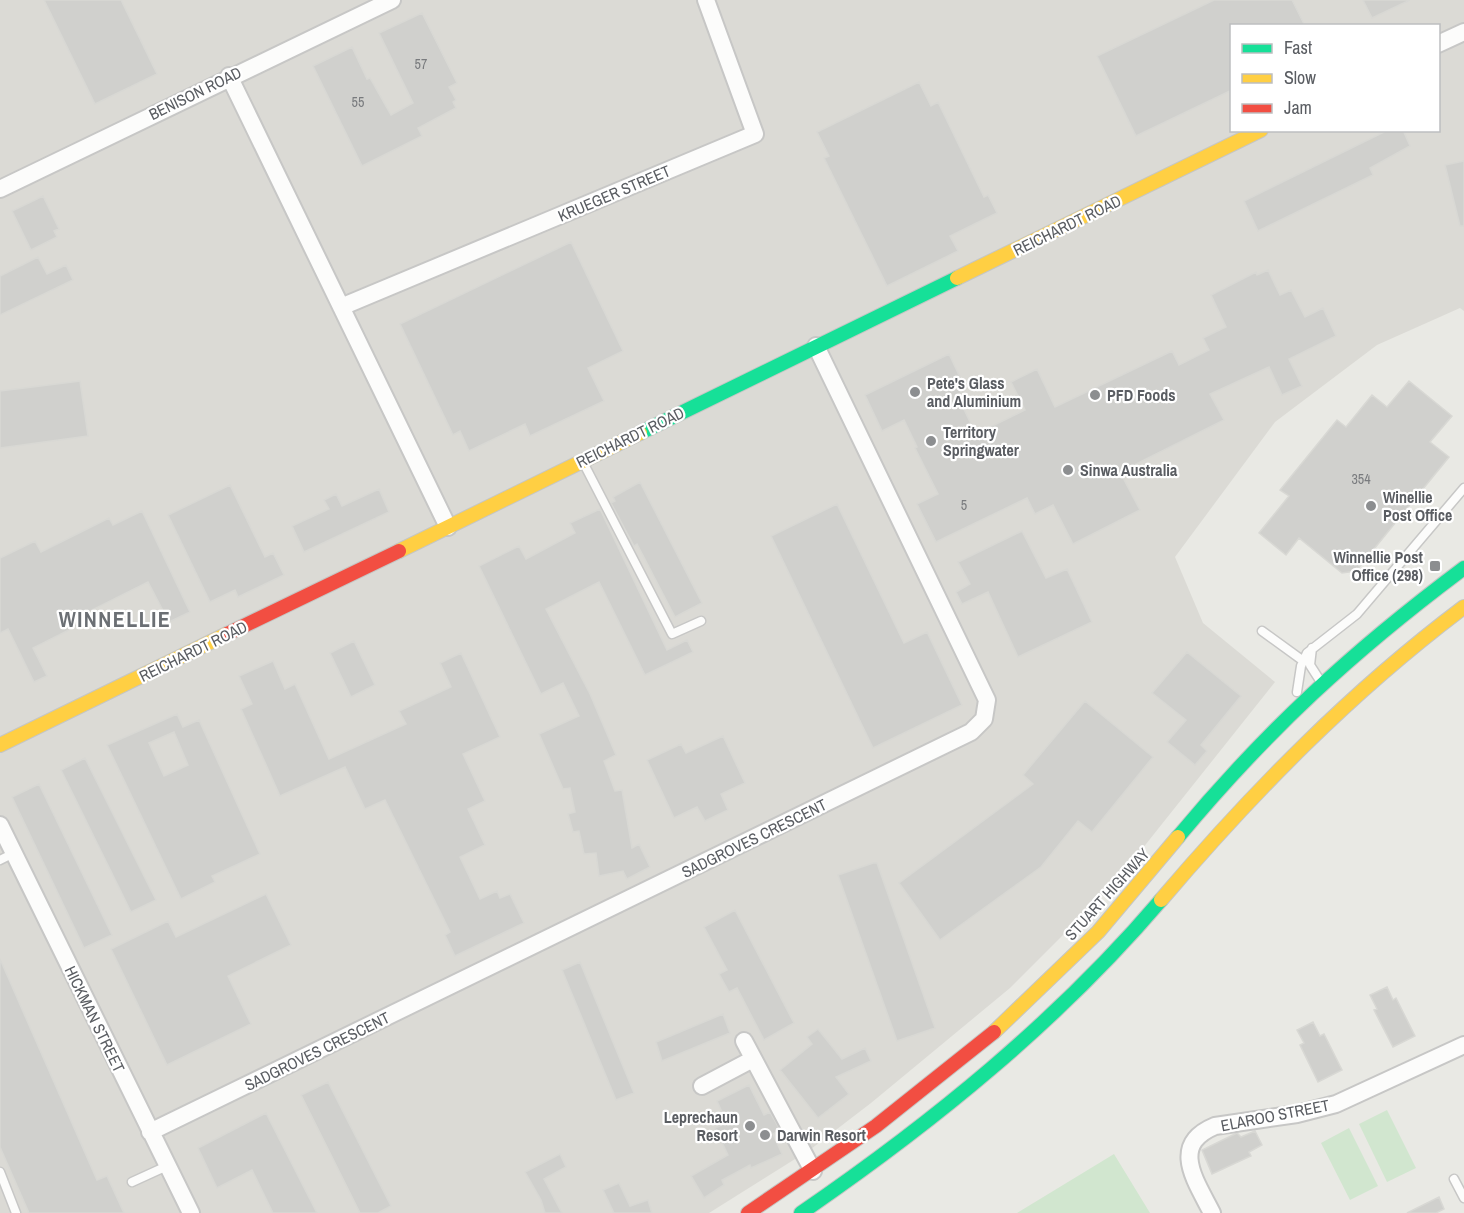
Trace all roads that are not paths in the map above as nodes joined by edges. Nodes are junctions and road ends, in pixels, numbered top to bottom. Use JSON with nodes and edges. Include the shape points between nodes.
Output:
{"nodes":[{"id":1,"x":392,"y":0,"type":"edge"},
{"id":2,"x":706,"y":0,"type":"edge"},
{"id":3,"x":1464,"y":32,"type":"edge"},
{"id":4,"x":1440,"y":43,"type":"edge"},
{"id":5,"x":230,"y":76,"type":"junction"},
{"id":6,"x":1257,"y":132,"type":"edge"},
{"id":7,"x":0,"y":189,"type":"edge"},
{"id":8,"x":341,"y":307,"type":"junction"},
{"id":9,"x":816,"y":346,"type":"junction"},
{"id":10,"x":582,"y":461,"type":"junction"},
{"id":11,"x":1464,"y":488,"type":"edge"},
{"id":12,"x":448,"y":526,"type":"junction"},
{"id":13,"x":1464,"y":568,"type":"edge"},
{"id":14,"x":1464,"y":606,"type":"edge"},
{"id":15,"x":701,"y":621,"type":"dead end"},
{"id":16,"x":1262,"y":631,"type":"dead end"},
{"id":17,"x":1312,"y":648,"type":"junction"},
{"id":18,"x":1302,"y":660,"type":"junction"},
{"id":19,"x":1323,"y":684,"type":"junction"},
{"id":20,"x":1288,"y":714,"type":"junction"},
{"id":21,"x":0,"y":745,"type":"edge"},
{"id":22,"x":0,"y":825,"type":"edge"},
{"id":23,"x":7,"y":856,"type":"edge"},
{"id":24,"x":1073,"y":957,"type":"junction"},
{"id":25,"x":1090,"y":975,"type":"junction"},
{"id":26,"x":744,"y":1041,"type":"dead end"},
{"id":27,"x":1464,"y":1045,"type":"edge"},
{"id":28,"x":753,"y":1059,"type":"junction"},
{"id":29,"x":702,"y":1086,"type":"dead end"},
{"id":30,"x":150,"y":1132,"type":"junction"},
{"id":31,"x":167,"y":1166,"type":"junction"},
{"id":32,"x":813,"y":1171,"type":"junction"},
{"id":33,"x":0,"y":1172,"type":"edge"},
{"id":34,"x":1455,"y":1179,"type":"dead end"},
{"id":35,"x":132,"y":1182,"type":"dead end"},
{"id":36,"x":1464,"y":1198,"type":"edge"},
{"id":37,"x":16,"y":1213,"type":"edge"},
{"id":38,"x":191,"y":1213,"type":"edge"},
{"id":39,"x":748,"y":1213,"type":"edge"},
{"id":40,"x":801,"y":1213,"type":"edge"},
{"id":41,"x":1212,"y":1213,"type":"edge"}],
"edges":[{"from":1,"to":5,"type":"street","name":"BENISON ROAD"},
{"from":2,"to":8,"type":"street","name":"KRUEGER STREET","via":[[755,134]]},
{"from":3,"to":4,"type":"street"},
{"from":5,"to":7,"type":"street","name":"BENISON ROAD"},
{"from":5,"to":8,"type":"street"},
{"from":6,"to":9,"type":"main road","name":"REICHARDT ROAD"},
{"from":8,"to":12,"type":"street"},
{"from":9,"to":10,"type":"main road","name":"REICHARDT ROAD"},
{"from":9,"to":30,"type":"street","name":"SADGROVES CRESCENT","via":[[987,700],[984,718],[971,732]]},
{"from":10,"to":12,"type":"main road","name":"REICHARDT ROAD"},
{"from":10,"to":15,"type":"lane","via":[[672,634]]},
{"from":11,"to":17,"type":"lane","via":[[1357,614]]},
{"from":12,"to":21,"type":"main road","name":"REICHARDT ROAD"},
{"from":13,"to":19,"type":"main road","name":"STUART HIGHWAY"},
{"from":14,"to":19,"type":"main road","via":[[1436,615],[1343,688],[1329,689]]},
{"from":14,"to":25,"type":"main road","via":[[1382,672],[1302,746]]},
{"from":16,"to":18,"type":"lane"},
{"from":17,"to":18,"type":"lane"},
{"from":17,"to":19,"type":"lane","via":[[1312,670]]},
{"from":18,"to":20,"type":"lane","via":[[1298,691]]},
{"from":19,"to":20,"type":"main road","name":"STUART HIGHWAY"},
{"from":20,"to":24,"type":"main road","name":"STUART HIGHWAY"},
{"from":22,"to":23,"type":"street","name":"HICKMAN STREET"},
{"from":23,"to":30,"type":"street","name":"HICKMAN STREET"},
{"from":24,"to":25,"type":"main road"},
{"from":24,"to":32,"type":"main road","name":"STUART HIGHWAY","via":[[979,1045]]},
{"from":25,"to":40,"type":"main road","via":[[950,1103]]},
{"from":26,"to":28,"type":"street"},
{"from":27,"to":41,"type":"street","name":"ELAROO STREET","via":[[1336,1104],[1203,1131],[1191,1143],[1189,1162]]},
{"from":28,"to":29,"type":"street"},
{"from":28,"to":32,"type":"street"},
{"from":30,"to":31,"type":"street","name":"HICKMAN STREET"},
{"from":31,"to":35,"type":"lane"},
{"from":31,"to":38,"type":"street","name":"HICKMAN STREET"},
{"from":32,"to":39,"type":"main road","name":"STUART HIGHWAY"},
{"from":33,"to":37,"type":"lane"},
{"from":34,"to":36,"type":"lane"}]}
